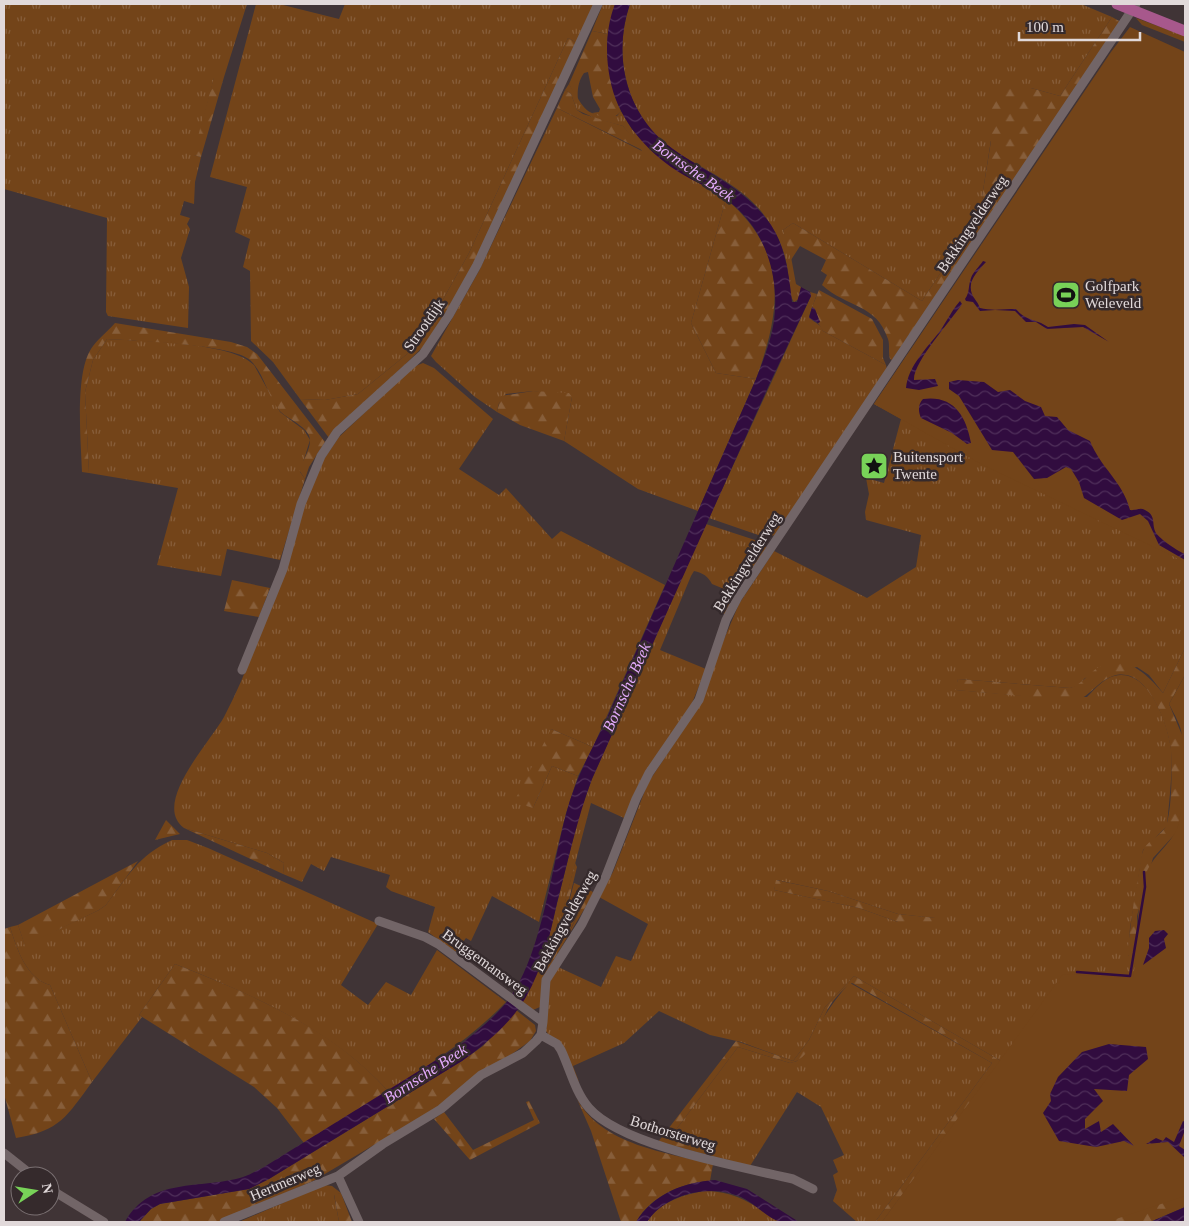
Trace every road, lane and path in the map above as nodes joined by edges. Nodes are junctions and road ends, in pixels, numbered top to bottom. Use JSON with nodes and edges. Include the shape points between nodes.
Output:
{"nodes":[{"id":1,"x":598,"y":4,"type":"edge"},
{"id":2,"x":1117,"y":4,"type":"edge"},
{"id":3,"x":1135,"y":5,"type":"edge"},
{"id":4,"x":1185,"y":30,"type":"edge"},
{"id":5,"x":242,"y":670,"type":"dead end"},
{"id":6,"x":379,"y":920,"type":"dead end"},
{"id":7,"x":544,"y":1022,"type":"junction"},
{"id":8,"x":541,"y":1035,"type":"junction"},
{"id":9,"x":4,"y":1153,"type":"edge"},
{"id":10,"x":20,"y":1166,"type":"edge"},
{"id":11,"x":338,"y":1176,"type":"junction"},
{"id":12,"x":813,"y":1188,"type":"dead end"},
{"id":13,"x":60,"y":1194,"type":"edge"},
{"id":14,"x":104,"y":1222,"type":"edge"},
{"id":15,"x":224,"y":1222,"type":"edge"},
{"id":16,"x":359,"y":1222,"type":"edge"}],
"edges":[{"from":1,"to":5,"type":"street","name":"Strootdijk","via":[[477,265],[441,329],[423,354],[337,432],[321,456],[301,504],[283,569]]},
{"from":2,"to":3,"type":"main road"},
{"from":3,"to":4,"type":"main road"},
{"from":3,"to":7,"type":"street","name":"Bekkingvelderweg","via":[[738,597],[726,620],[699,700],[650,773],[582,924],[546,980]]},
{"from":6,"to":7,"type":"street","name":"Bruggemansweg","via":[[438,944]]},
{"from":7,"to":8,"type":"street","name":"Bekkingvelderweg"},
{"from":8,"to":11,"type":"street","via":[[523,1053],[481,1075],[441,1109]]},
{"from":8,"to":12,"type":"street","name":"Bothorsterweg","via":[[557,1044],[584,1100],[609,1126],[646,1141],[794,1180]]},
{"from":9,"to":10,"type":"street"},
{"from":11,"to":15,"type":"street","name":"Hertmerweg"},
{"from":11,"to":16,"type":"street","name":"Hertmerweg"},
{"from":13,"to":14,"type":"street"}]}
